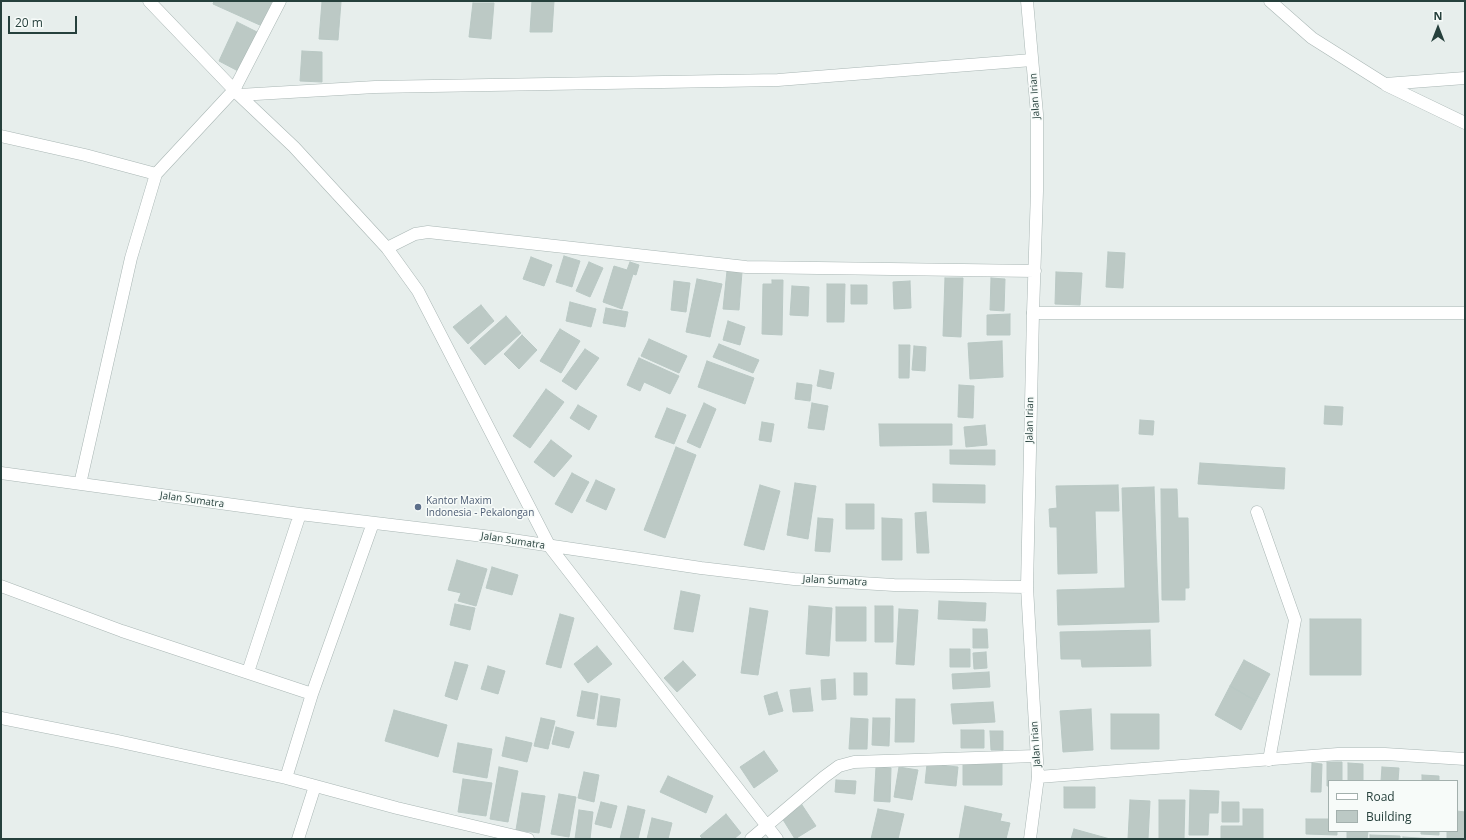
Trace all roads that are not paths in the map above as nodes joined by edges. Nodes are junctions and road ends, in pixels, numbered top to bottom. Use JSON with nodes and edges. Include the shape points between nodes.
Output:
{"nodes":[{"id":1,"x":149,"y":1,"type":"edge"},
{"id":2,"x":280,"y":1,"type":"edge"},
{"id":3,"x":1027,"y":1,"type":"edge"},
{"id":4,"x":1270,"y":1,"type":"edge"},
{"id":5,"x":1032,"y":60,"type":"junction"},
{"id":6,"x":1465,"y":78,"type":"edge"},
{"id":7,"x":1385,"y":84,"type":"junction"},
{"id":8,"x":236,"y":93,"type":"junction"},
{"id":9,"x":1465,"y":123,"type":"edge"},
{"id":10,"x":1,"y":136,"type":"edge"},
{"id":11,"x":156,"y":174,"type":"junction"},
{"id":12,"x":387,"y":248,"type":"junction"},
{"id":13,"x":1036,"y":271,"type":"junction"},
{"id":14,"x":1033,"y":313,"type":"junction"},
{"id":15,"x":1465,"y":314,"type":"edge"},
{"id":16,"x":1,"y":473,"type":"edge"},
{"id":17,"x":80,"y":484,"type":"junction"},
{"id":18,"x":1257,"y":512,"type":"dead end"},
{"id":19,"x":300,"y":514,"type":"junction"},
{"id":20,"x":373,"y":523,"type":"junction"},
{"id":21,"x":550,"y":547,"type":"junction"},
{"id":22,"x":1,"y":586,"type":"edge"},
{"id":23,"x":1028,"y":587,"type":"junction"},
{"id":24,"x":248,"y":672,"type":"junction"},
{"id":25,"x":312,"y":694,"type":"junction"},
{"id":26,"x":1,"y":718,"type":"edge"},
{"id":27,"x":1036,"y":756,"type":"junction"},
{"id":28,"x":1465,"y":759,"type":"edge"},
{"id":29,"x":1270,"y":760,"type":"junction"},
{"id":30,"x":1038,"y":777,"type":"junction"},
{"id":31,"x":286,"y":778,"type":"junction"},
{"id":32,"x":315,"y":786,"type":"junction"},
{"id":33,"x":766,"y":825,"type":"junction"},
{"id":34,"x":298,"y":839,"type":"edge"},
{"id":35,"x":528,"y":839,"type":"edge"},
{"id":36,"x":751,"y":839,"type":"edge"},
{"id":37,"x":777,"y":839,"type":"edge"},
{"id":38,"x":1030,"y":839,"type":"edge"}],
"edges":[{"from":1,"to":8,"type":"street"},
{"from":2,"to":8,"type":"street"},
{"from":3,"to":5,"type":"street","name":"Jalan Irian"},
{"from":4,"to":7,"type":"street","via":[[1312,38]]},
{"from":5,"to":8,"type":"street","via":[[778,80],[375,87]]},
{"from":5,"to":13,"type":"street","name":"Jalan Irian","via":[[1037,114]]},
{"from":6,"to":7,"type":"street"},
{"from":7,"to":9,"type":"street"},
{"from":8,"to":11,"type":"street"},
{"from":8,"to":12,"type":"street","via":[[294,147]]},
{"from":10,"to":11,"type":"street"},
{"from":11,"to":17,"type":"street","via":[[131,258]]},
{"from":12,"to":13,"type":"street","via":[[415,234],[428,232],[746,267]]},
{"from":12,"to":21,"type":"street","via":[[426,305]]},
{"from":13,"to":14,"type":"street","name":"Jalan Irian"},
{"from":14,"to":15,"type":"street"},
{"from":14,"to":23,"type":"street","name":"Jalan Irian"},
{"from":16,"to":17,"type":"street","name":"Jalan Sumatra"},
{"from":17,"to":19,"type":"street","name":"Jalan Sumatra"},
{"from":18,"to":29,"type":"street","via":[[1295,620]]},
{"from":19,"to":20,"type":"street","name":"Jalan Sumatra"},
{"from":19,"to":24,"type":"street"},
{"from":20,"to":21,"type":"street","name":"Jalan Sumatra","via":[[492,537]]},
{"from":20,"to":25,"type":"street"},
{"from":21,"to":23,"type":"street","name":"Jalan Sumatra","via":[[794,578],[894,585]]},
{"from":21,"to":33,"type":"street"},
{"from":22,"to":24,"type":"street","via":[[122,631]]},
{"from":23,"to":27,"type":"street","name":"Jalan Irian"},
{"from":24,"to":25,"type":"street"},
{"from":25,"to":31,"type":"street"},
{"from":26,"to":31,"type":"street"},
{"from":27,"to":30,"type":"street","name":"Jalan Irian"},
{"from":27,"to":33,"type":"street","via":[[854,762],[839,766],[829,773]]},
{"from":28,"to":29,"type":"street","via":[[1338,754]]},
{"from":29,"to":30,"type":"street"},
{"from":30,"to":38,"type":"street","name":"Jalan Irian"},
{"from":31,"to":32,"type":"street"},
{"from":32,"to":34,"type":"street"},
{"from":32,"to":35,"type":"street"},
{"from":33,"to":36,"type":"street"},
{"from":33,"to":37,"type":"street"}]}
